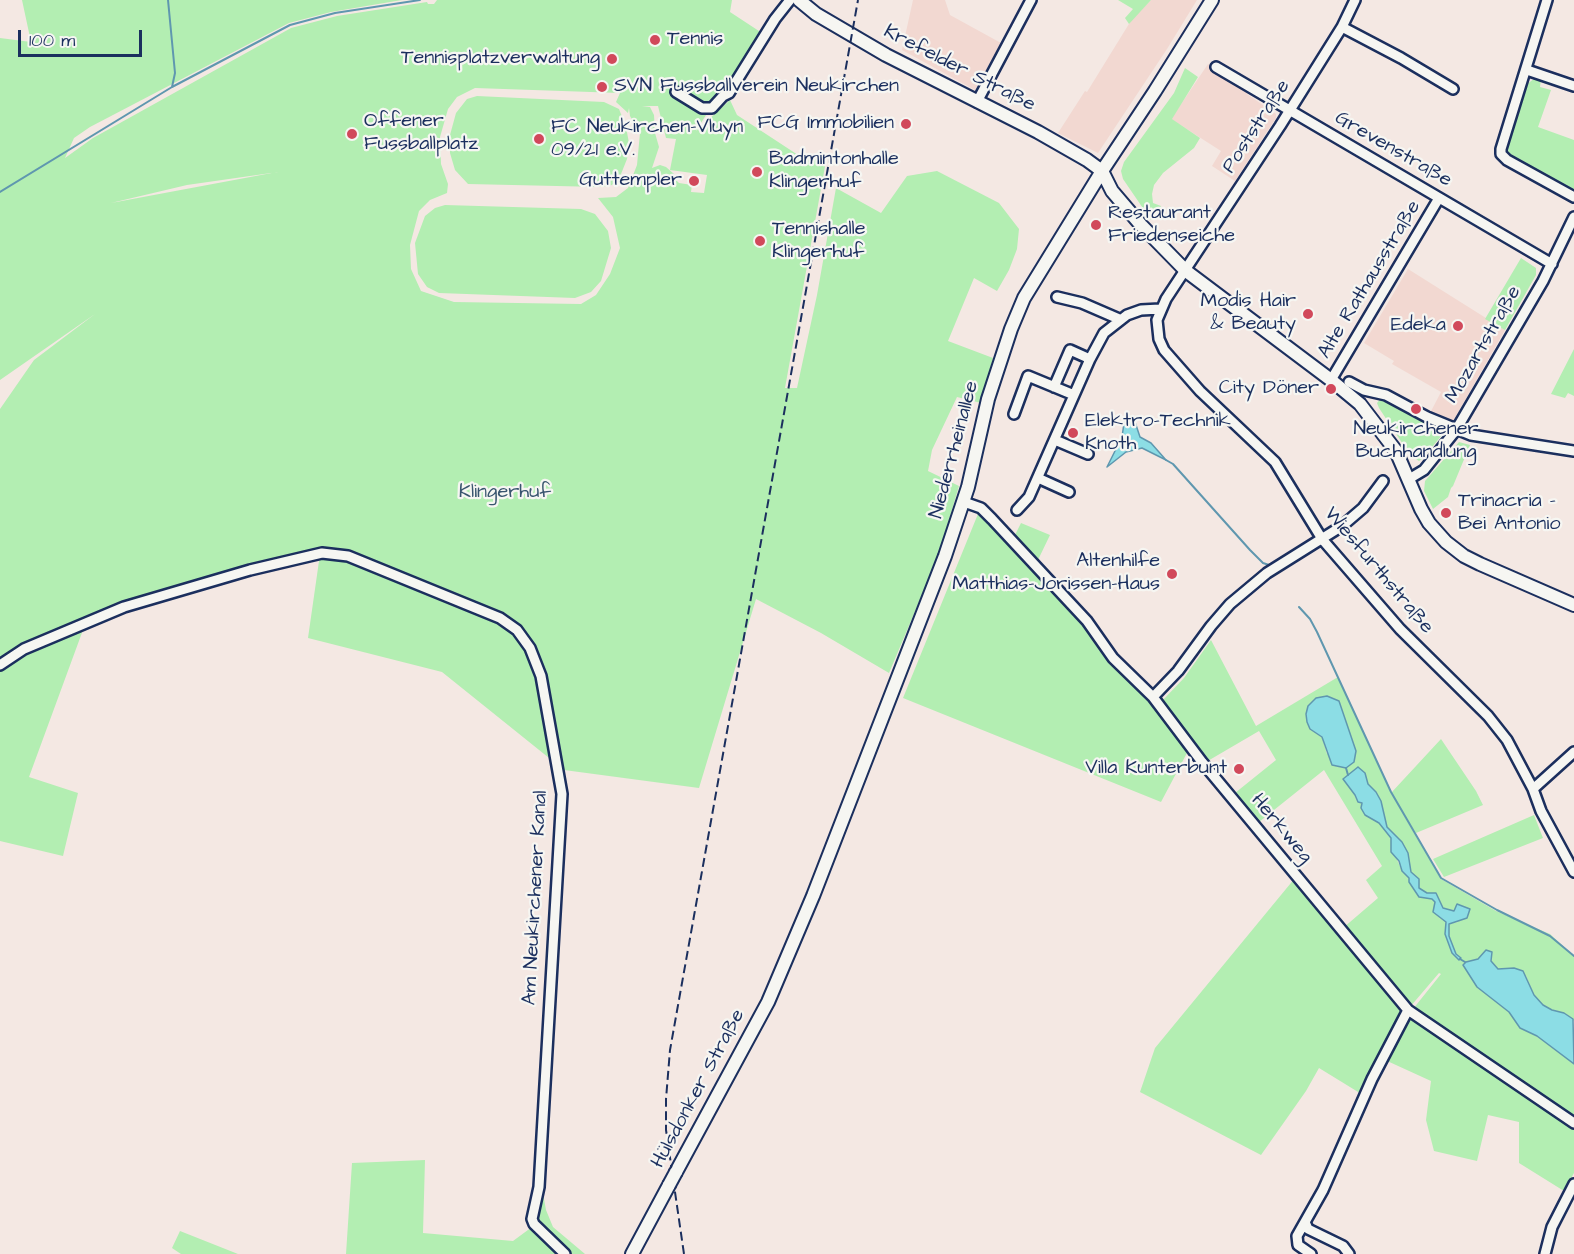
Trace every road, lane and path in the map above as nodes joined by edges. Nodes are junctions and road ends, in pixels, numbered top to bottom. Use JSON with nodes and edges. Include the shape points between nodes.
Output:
{"nodes":[{"id":1,"x":790,"y":0,"type":"edge"},
{"id":2,"x":799,"y":0,"type":"edge"},
{"id":3,"x":1031,"y":0,"type":"edge"},
{"id":4,"x":1212,"y":0,"type":"edge"},
{"id":5,"x":1355,"y":0,"type":"edge"},
{"id":6,"x":1547,"y":0,"type":"edge"},
{"id":7,"x":1342,"y":27,"type":"junction"},
{"id":8,"x":1216,"y":67,"type":"dead end"},
{"id":9,"x":1527,"y":70,"type":"junction"},
{"id":10,"x":1574,"y":86,"type":"edge"},
{"id":11,"x":1453,"y":89,"type":"dead end"},
{"id":12,"x":676,"y":92,"type":"dead end"},
{"id":13,"x":977,"y":102,"type":"junction"},
{"id":14,"x":1289,"y":111,"type":"junction"},
{"id":15,"x":1102,"y":171,"type":"junction"},
{"id":16,"x":1574,"y":197,"type":"edge"},
{"id":17,"x":1439,"y":198,"type":"junction"},
{"id":18,"x":1574,"y":217,"type":"edge"},
{"id":19,"x":1552,"y":264,"type":"junction"},
{"id":20,"x":1186,"y":271,"type":"junction"},
{"id":21,"x":1057,"y":297,"type":"dead end"},
{"id":22,"x":1160,"y":309,"type":"junction"},
{"id":23,"x":1119,"y":320,"type":"junction"},
{"id":24,"x":1090,"y":359,"type":"junction"},
{"id":25,"x":1331,"y":380,"type":"junction"},
{"id":26,"x":1348,"y":382,"type":"dead end"},
{"id":27,"x":1054,"y":387,"type":"junction"},
{"id":28,"x":1074,"y":395,"type":"junction"},
{"id":29,"x":1014,"y":414,"type":"dead end"},
{"id":30,"x":1456,"y":430,"type":"junction"},
{"id":31,"x":1055,"y":440,"type":"junction"},
{"id":32,"x":1574,"y":452,"type":"edge"},
{"id":33,"x":1089,"y":454,"type":"dead end"},
{"id":34,"x":1038,"y":478,"type":"junction"},
{"id":35,"x":1409,"y":479,"type":"junction"},
{"id":36,"x":1383,"y":481,"type":"dead end"},
{"id":37,"x":1069,"y":492,"type":"dead end"},
{"id":38,"x":964,"y":502,"type":"junction"},
{"id":39,"x":1017,"y":510,"type":"dead end"},
{"id":40,"x":1322,"y":539,"type":"junction"},
{"id":41,"x":1574,"y":604,"type":"edge"},
{"id":42,"x":0,"y":665,"type":"edge"},
{"id":43,"x":1153,"y":697,"type":"junction"},
{"id":44,"x":1574,"y":752,"type":"edge"},
{"id":45,"x":1533,"y":789,"type":"junction"},
{"id":46,"x":1574,"y":872,"type":"edge"},
{"id":47,"x":795,"y":939,"type":"joint"},
{"id":48,"x":1408,"y":1010,"type":"junction"},
{"id":49,"x":1574,"y":1123,"type":"edge"},
{"id":50,"x":1574,"y":1184,"type":"edge"},
{"id":51,"x":1305,"y":1222,"type":"junction"},
{"id":52,"x":565,"y":1254,"type":"edge"},
{"id":53,"x":632,"y":1254,"type":"edge"},
{"id":54,"x":1311,"y":1254,"type":"edge"},
{"id":55,"x":1349,"y":1254,"type":"edge"},
{"id":56,"x":1545,"y":1254,"type":"edge"}],
"edges":[{"from":1,"to":12,"type":"street","via":[[729,93],[712,108],[702,108]]},
{"from":2,"to":13,"type":"main road","name":"Krefelder Straße","via":[[886,56]]},
{"from":3,"to":13,"type":"street"},
{"from":4,"to":15,"type":"main road","name":"Niederrheinallee"},
{"from":5,"to":7,"type":"street","name":"Poststraße"},
{"from":6,"to":9,"type":"street"},
{"from":7,"to":11,"type":"street"},
{"from":7,"to":14,"type":"street","name":"Poststraße"},
{"from":8,"to":14,"type":"street","name":"Grevenstraße"},
{"from":9,"to":10,"type":"street"},
{"from":9,"to":16,"type":"street","via":[[1501,154]]},
{"from":13,"to":15,"type":"main road","name":"Krefelder Straße","via":[[1038,132]]},
{"from":14,"to":17,"type":"street","name":"Grevenstraße"},
{"from":14,"to":20,"type":"street","name":"Poststraße"},
{"from":15,"to":20,"type":"main road","via":[[1112,191]]},
{"from":15,"to":38,"type":"main road","name":"Niederrheinallee","via":[[1024,298],[1011,329],[988,399]]},
{"from":17,"to":19,"type":"street","name":"Grevenstraße"},
{"from":17,"to":25,"type":"street","name":"Alte Rathausstraße"},
{"from":18,"to":19,"type":"street","name":"Mozartstraße"},
{"from":19,"to":30,"type":"street","name":"Mozartstraße"},
{"from":20,"to":22,"type":"street"},
{"from":20,"to":25,"type":"main road"},
{"from":21,"to":23,"type":"street","via":[[1082,303]]},
{"from":22,"to":23,"type":"street","via":[[1141,310]]},
{"from":22,"to":40,"type":"street","name":"Wiesfurthstraße","via":[[1156,330],[1164,350],[1200,391],[1275,462]]},
{"from":23,"to":24,"type":"street","via":[[1104,333]]},
{"from":24,"to":27,"type":"street","via":[[1070,350]]},
{"from":24,"to":28,"type":"street"},
{"from":25,"to":35,"type":"main road","via":[[1360,404],[1378,426],[1399,455]]},
{"from":26,"to":30,"type":"street","via":[[1386,395]]},
{"from":27,"to":28,"type":"street"},
{"from":27,"to":29,"type":"street","via":[[1028,376]]},
{"from":28,"to":31,"type":"street"},
{"from":30,"to":32,"type":"street"},
{"from":30,"to":35,"type":"street","name":"Mozartstraße","via":[[1424,470]]},
{"from":31,"to":33,"type":"street"},
{"from":31,"to":34,"type":"street"},
{"from":34,"to":37,"type":"street"},
{"from":34,"to":39,"type":"street"},
{"from":35,"to":41,"type":"main road","via":[[1429,523],[1464,556]]},
{"from":36,"to":40,"type":"street","via":[[1363,508]]},
{"from":38,"to":43,"type":"street","name":"Herkweg","via":[[981,508],[992,519],[1087,621],[1113,658]]},
{"from":38,"to":47,"type":"main road","name":"Niederrheinallee"},
{"from":40,"to":43,"type":"street","via":[[1271,570],[1230,604]]},
{"from":40,"to":45,"type":"street","name":"Wiesfurthstraße","via":[[1400,629],[1488,716],[1507,740]]},
{"from":42,"to":52,"type":"street","name":"Am Neukirchener Kanal","via":[[24,649],[124,608],[322,553],[348,556],[500,618],[517,630],[530,648],[541,676],[562,794],[539,1187],[532,1219]]},
{"from":43,"to":48,"type":"street","name":"Herkweg"},
{"from":44,"to":45,"type":"street"},
{"from":45,"to":46,"type":"street","name":"Wiesfurthstraße"},
{"from":47,"to":53,"type":"main road","name":"Hülsdonker Straße","bridge":true,"via":[[768,1002]]},
{"from":48,"to":49,"type":"street","name":"Herkweg"},
{"from":48,"to":51,"type":"street"},
{"from":50,"to":56,"type":"street","via":[[1552,1227]]},
{"from":51,"to":54,"type":"street","via":[[1297,1242]]},
{"from":51,"to":55,"type":"street","via":[[1308,1229],[1343,1246]]}]}
